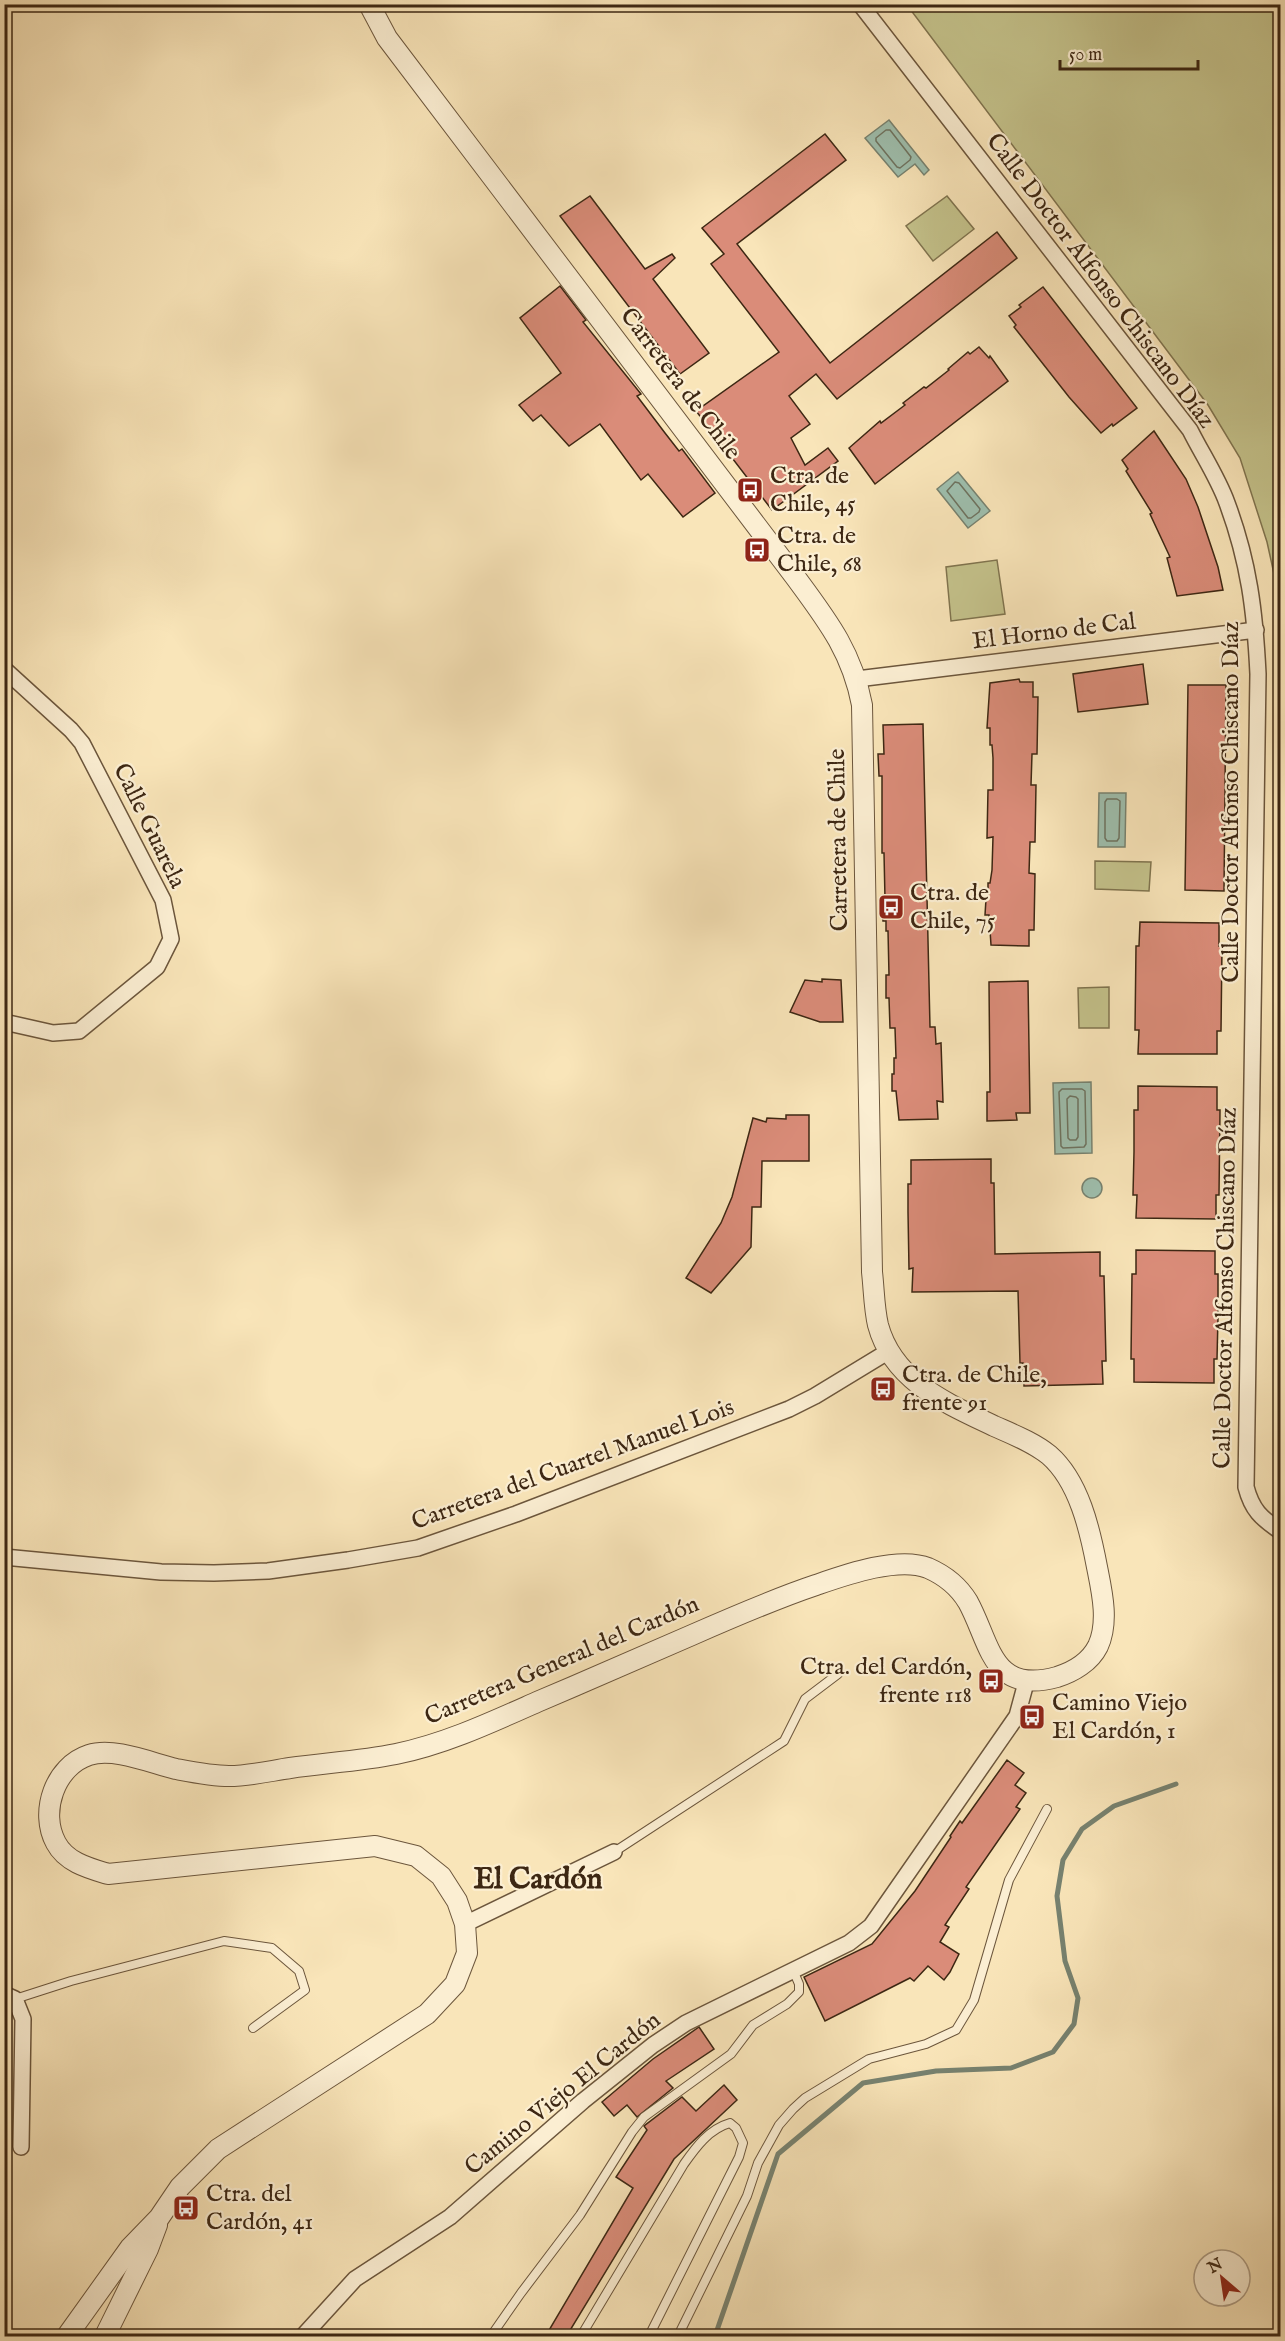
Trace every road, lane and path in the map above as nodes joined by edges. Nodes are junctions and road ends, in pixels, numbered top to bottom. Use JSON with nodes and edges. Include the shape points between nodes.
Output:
{"nodes":[{"id":1,"x":369,"y":4,"type":"edge"},
{"id":2,"x":860,"y":4,"type":"edge"},
{"id":3,"x":1256,"y":630,"type":"junction"},
{"id":4,"x":4,"y":669,"type":"edge"},
{"id":5,"x":857,"y":679,"type":"junction"},
{"id":6,"x":4,"y":1022,"type":"edge"},
{"id":7,"x":890,"y":1351,"type":"junction"},
{"id":8,"x":1281,"y":1532,"type":"edge"},
{"id":9,"x":4,"y":1557,"type":"edge"},
{"id":10,"x":838,"y":1674,"type":"dead end"},
{"id":11,"x":1028,"y":1679,"type":"junction"},
{"id":12,"x":1047,"y":1809,"type":"dead end"},
{"id":13,"x":614,"y":1852,"type":"joint"},
{"id":14,"x":465,"y":1924,"type":"junction"},
{"id":15,"x":794,"y":1970,"type":"junction"},
{"id":16,"x":10,"y":1997,"type":"edge"},
{"id":17,"x":253,"y":2028,"type":"dead end"},
{"id":18,"x":21,"y":2147,"type":"dead end"},
{"id":19,"x":159,"y":2218,"type":"junction"},
{"id":20,"x":67,"y":2337,"type":"edge"},
{"id":21,"x":105,"y":2337,"type":"edge"},
{"id":22,"x":303,"y":2337,"type":"edge"},
{"id":23,"x":491,"y":2337,"type":"edge"},
{"id":24,"x":581,"y":2337,"type":"edge"},
{"id":25,"x":649,"y":2337,"type":"edge"},
{"id":26,"x":678,"y":2337,"type":"edge"}],
"edges":[{"from":1,"to":5,"type":"street","name":"Carretera de Chile","via":[[394,47],[819,610]]},
{"from":2,"to":3,"type":"street","name":"Calle Doctor Alfonso Chiscano Díaz","via":[[1190,430],[1227,502],[1253,598]]},
{"from":3,"to":5,"type":"street","name":"El Horno de Cal"},
{"from":3,"to":8,"type":"street","name":"Calle Doctor Alfonso Chiscano Díaz","via":[[1246,1487],[1251,1504]]},
{"from":4,"to":6,"type":"street","name":"Calle Guarela","via":[[82,743],[163,900],[171,939],[156,967],[79,1031],[53,1033]]},
{"from":5,"to":7,"type":"street","name":"Carretera de Chile","via":[[862,705],[872,1272],[876,1317]]},
{"from":7,"to":9,"type":"street","name":"Carretera del Cuartel Manuel Lois","via":[[789,1409],[418,1548],[268,1571],[214,1573],[161,1572]]},
{"from":7,"to":11,"type":"street","name":"Carretera de Chile","via":[[904,1372],[923,1389],[1044,1451],[1078,1500],[1094,1548],[1103,1594],[1102,1634],[1097,1649],[1078,1667],[1064,1675]]},
{"from":10,"to":13,"type":"lane","via":[[805,1699],[784,1741]]},
{"from":11,"to":14,"type":"street","name":"Carretera General del Cardón","via":[[1010,1675],[993,1660],[967,1601],[951,1582],[921,1565],[894,1565],[843,1577],[766,1603],[464,1734],[398,1754],[228,1776],[178,1769],[124,1754],[91,1754],[68,1768],[52,1793],[48,1820],[56,1845],[80,1866],[108,1874],[375,1846],[416,1856],[441,1876],[457,1901]]},
{"from":11,"to":15,"type":"street","name":"Camino Viejo El Cardón","via":[[1017,1716],[871,1926],[849,1943]]},
{"from":12,"to":26,"type":"lane","via":[[1009,1880],[974,2000],[956,2030],[926,2044],[868,2059],[793,2109],[779,2125],[758,2163],[747,2196]]},
{"from":13,"to":14,"type":"street"},
{"from":14,"to":19,"type":"street","name":"Carretera General del Cardón","via":[[467,1953],[455,1984],[427,2014],[218,2149],[180,2187]]},
{"from":15,"to":22,"type":"street","name":"Camino Viejo El Cardón","via":[[686,2023],[653,2044],[450,2217],[356,2279]]},
{"from":15,"to":23,"type":"lane","via":[[799,1992],[787,2004],[753,2025],[731,2054],[644,2117],[580,2215]]},
{"from":16,"to":17,"type":"lane","via":[[224,1941],[272,1948],[299,1971],[304,1990]]},
{"from":16,"to":18,"type":"street","via":[[23,2019]]},
{"from":19,"to":20,"type":"street","name":"Carretera General del Cardón","via":[[130,2248]]},
{"from":19,"to":21,"type":"street","name":"Carretera General del Cardón"},
{"from":24,"to":25,"type":"lane","via":[[684,2164],[699,2143],[730,2123],[743,2143],[739,2157]]}]}
